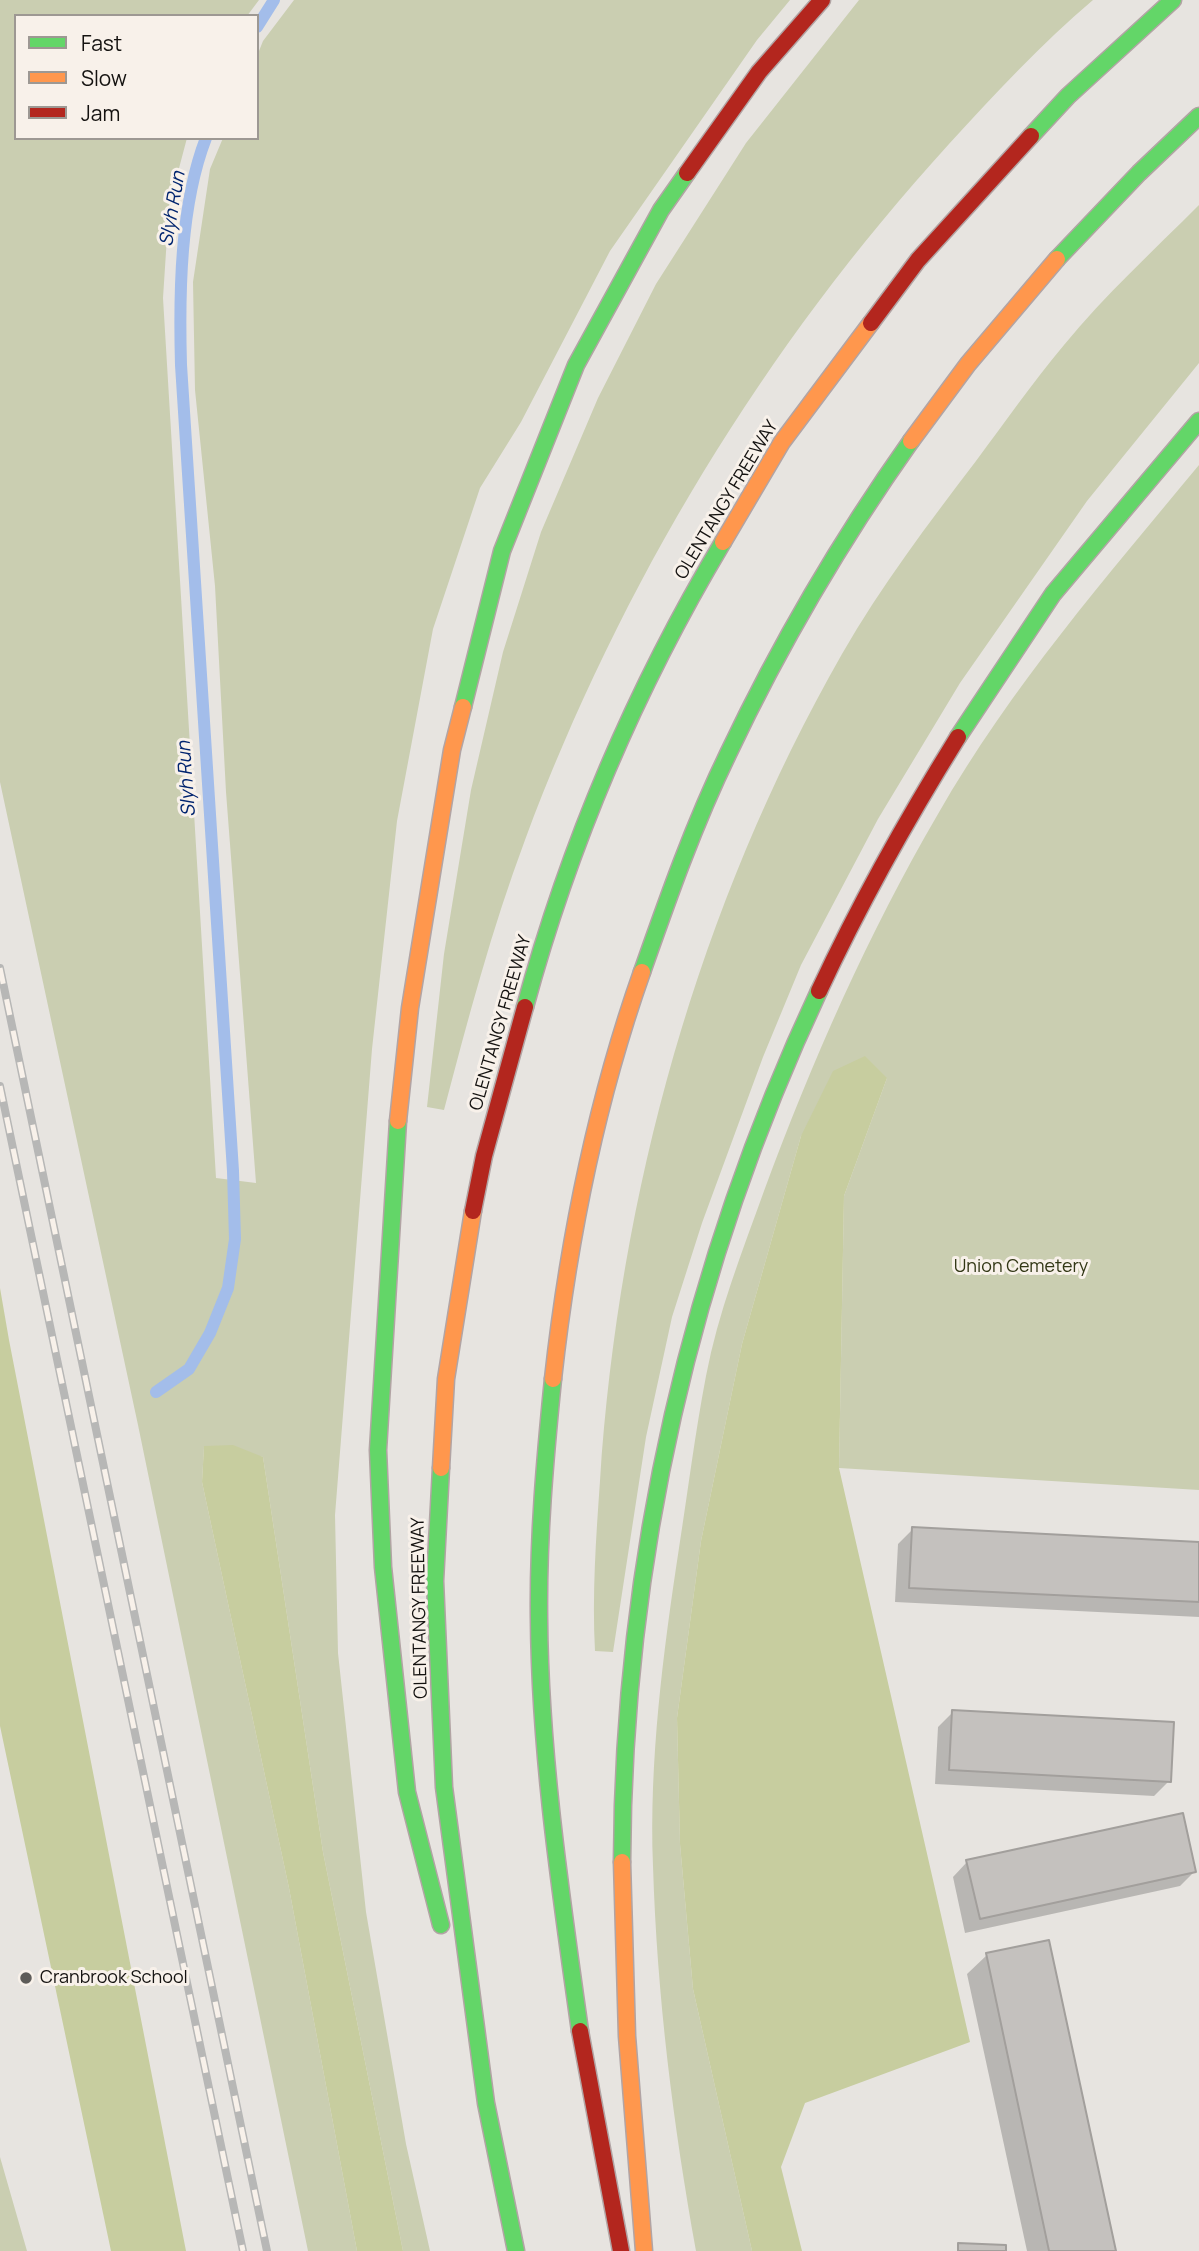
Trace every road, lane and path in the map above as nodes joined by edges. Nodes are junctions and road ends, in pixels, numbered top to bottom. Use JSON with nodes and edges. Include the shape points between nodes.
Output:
{"nodes":[{"id":1,"x":822,"y":0,"type":"edge"},
{"id":2,"x":1173,"y":0,"type":"edge"},
{"id":3,"x":1199,"y":116,"type":"edge"},
{"id":4,"x":1199,"y":421,"type":"edge"},
{"id":5,"x":445,"y":1941,"type":"dead end"},
{"id":6,"x":452,"y":1968,"type":"dead end"},
{"id":7,"x":486,"y":2103,"type":"junction"},
{"id":8,"x":516,"y":2251,"type":"edge"},
{"id":9,"x":621,"y":2251,"type":"edge"},
{"id":10,"x":644,"y":2251,"type":"edge"}],
"edges":[{"from":1,"to":5,"type":"highway","via":[[759,72],[661,210],[576,365],[502,551],[452,750],[398,1124],[378,1450],[383,1567],[407,1792]]},
{"from":2,"to":7,"type":"highway","name":"OLENTANGY FREEWAY","via":[[1068,96],[918,260],[782,442],[689,599],[641,698],[611,761],[543,940],[484,1156],[448,1366],[439,1482],[435,1581],[444,1787]]},
{"from":3,"to":9,"type":"highway","via":[[1141,169],[998,326],[869,500],[781,647],[707,802],[642,971],[585,1178],[549,1390],[539,1582],[547,1779],[588,2087]]},
{"from":4,"to":10,"type":"highway","via":[[1034,620],[944,756],[834,956],[776,1089],[721,1235],[673,1411],[641,1582],[629,1678],[624,1921]]},
{"from":6,"to":7,"type":"highway"},
{"from":7,"to":8,"type":"highway","name":"OLENTANGY FREEWAY"}]}
